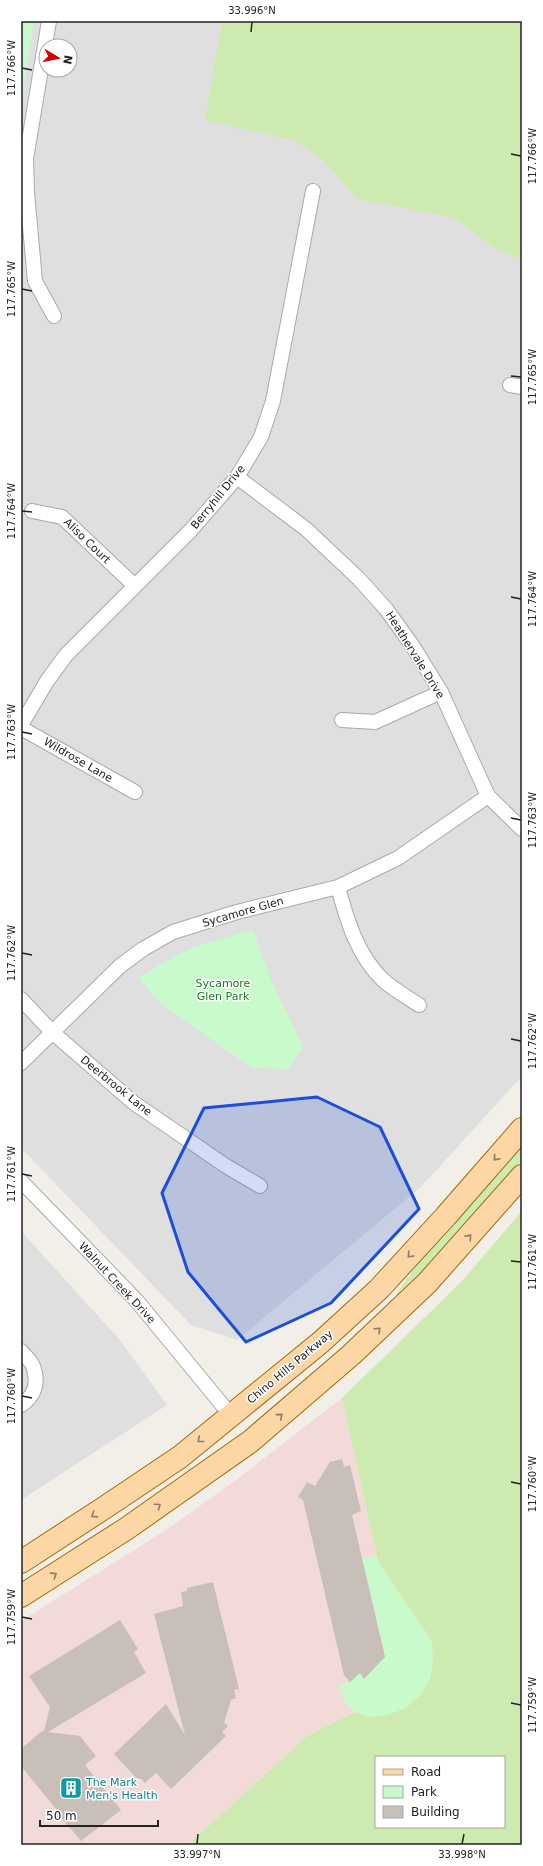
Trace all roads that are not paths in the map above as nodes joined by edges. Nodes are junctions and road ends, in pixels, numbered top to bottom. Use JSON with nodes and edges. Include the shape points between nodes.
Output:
{"nodes":[{"id":1,"x":49,"y":21,"type":"edge"},
{"id":2,"x":313,"y":191,"type":"dead end"},
{"id":3,"x":54,"y":316,"type":"dead end"},
{"id":4,"x":237,"y":477,"type":"junction"},
{"id":5,"x":32,"y":511,"type":"dead end"},
{"id":6,"x":135,"y":586,"type":"junction"},
{"id":7,"x":440,"y":692,"type":"junction"},
{"id":8,"x":342,"y":720,"type":"dead end"},
{"id":9,"x":21,"y":726,"type":"edge"},
{"id":10,"x":135,"y":792,"type":"dead end"},
{"id":11,"x":488,"y":796,"type":"junction"},
{"id":12,"x":522,"y":829,"type":"edge"},
{"id":13,"x":338,"y":887,"type":"junction"},
{"id":14,"x":21,"y":999,"type":"edge"},
{"id":15,"x":419,"y":1004,"type":"dead end"},
{"id":16,"x":52,"y":1032,"type":"junction"},
{"id":17,"x":21,"y":1063,"type":"edge"},
{"id":18,"x":522,"y":1129,"type":"edge"},
{"id":19,"x":522,"y":1176,"type":"edge"},
{"id":20,"x":21,"y":1181,"type":"edge"},
{"id":21,"x":260,"y":1186,"type":"dead end"},
{"id":22,"x":21,"y":1351,"type":"edge"},
{"id":23,"x":21,"y":1405,"type":"edge"},
{"id":24,"x":224,"y":1407,"type":"dead end"},
{"id":25,"x":21,"y":1562,"type":"edge"},
{"id":26,"x":21,"y":1596,"type":"edge"}],
"edges":[{"from":1,"to":3,"type":"street","via":[[26,159],[35,281]]},
{"from":2,"to":4,"type":"street","name":"Berryhill Drive","via":[[273,401],[261,437]]},
{"from":4,"to":6,"type":"street","name":"Berryhill Drive","via":[[191,530]]},
{"from":4,"to":7,"type":"street","name":"Heathervale Drive","via":[[306,529],[359,579],[386,609],[412,645]]},
{"from":5,"to":6,"type":"street","name":"Aliso Court","via":[[62,517]]},
{"from":6,"to":9,"type":"street","name":"Berryhill Drive","via":[[66,655],[47,681]]},
{"from":7,"to":8,"type":"street","via":[[375,722]]},
{"from":7,"to":11,"type":"street","name":"Heathervale Drive"},
{"from":9,"to":10,"type":"street","name":"Wildrose Lane"},
{"from":11,"to":12,"type":"street","name":"Heathervale Drive"},
{"from":11,"to":13,"type":"street","name":"Sycamore Glen","via":[[398,858]]},
{"from":13,"to":15,"type":"street","via":[[348,922],[362,954],[383,980]]},
{"from":13,"to":16,"type":"street","name":"Sycamore Glen","via":[[237,912],[173,932],[142,949],[120,966]]},
{"from":14,"to":16,"type":"street","name":"Deerbrook Lane"},
{"from":16,"to":17,"type":"street","name":"Sycamore Glen"},
{"from":16,"to":21,"type":"street","name":"Deerbrook Lane","via":[[134,1103],[226,1166]]},
{"from":18,"to":25,"type":"main road","name":"Chino Hills Parkway","one_way":true,"via":[[379,1289],[321,1342],[180,1457]]},
{"from":26,"to":19,"type":"main road","one_way":true,"via":[[126,1529],[251,1441],[351,1355],[427,1283]]},
{"from":20,"to":24,"type":"street","name":"Walnut Creek Drive","via":[[137,1301]]},
{"from":22,"to":23,"type":"street","via":[[33,1365],[37,1385],[28,1400]]}]}
